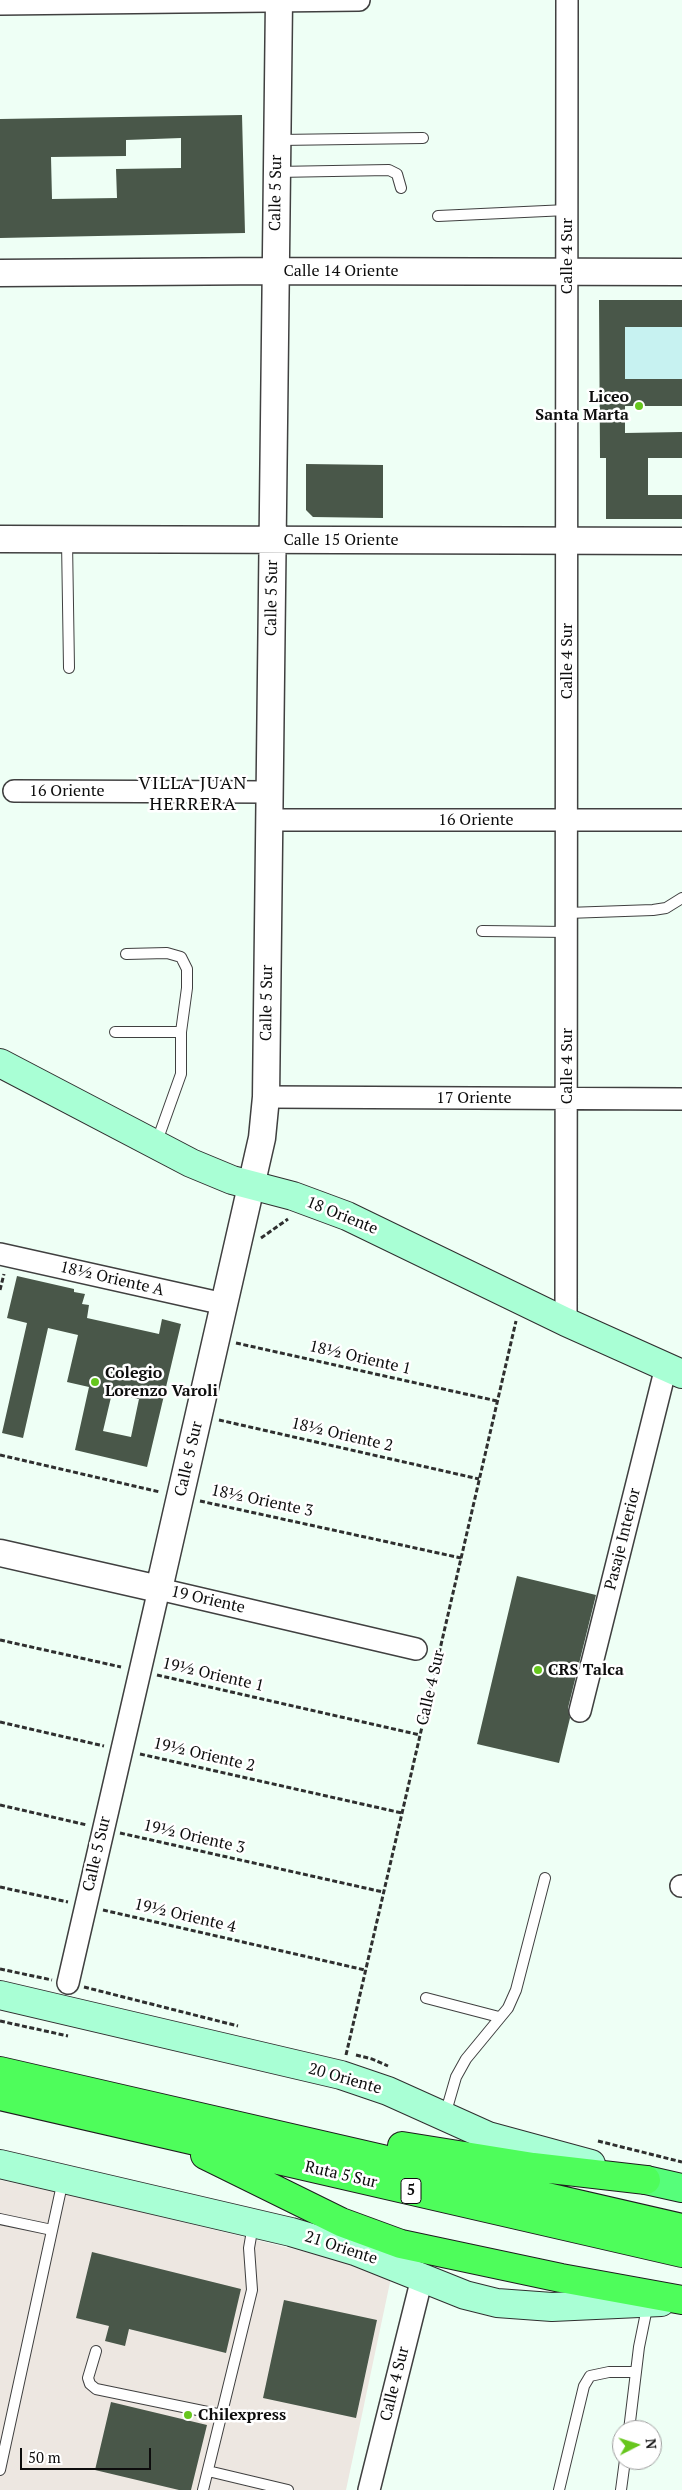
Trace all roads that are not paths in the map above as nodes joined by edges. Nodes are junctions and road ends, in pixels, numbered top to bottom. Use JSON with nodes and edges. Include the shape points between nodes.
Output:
{"nodes":[{"id":1,"x":279,"y":0,"type":"edge"},
{"id":2,"x":359,"y":0,"type":"edge"},
{"id":3,"x":567,"y":0,"type":"edge"},
{"id":4,"x":0,"y":4,"type":"edge"},
{"id":5,"x":423,"y":138,"type":"dead end"},
{"id":6,"x":277,"y":140,"type":"junction"},
{"id":7,"x":276,"y":172,"type":"junction"},
{"id":8,"x":401,"y":188,"type":"dead end"},
{"id":9,"x":567,"y":210,"type":"junction"},
{"id":10,"x":438,"y":216,"type":"dead end"},
{"id":11,"x":275,"y":271,"type":"junction"},
{"id":12,"x":568,"y":272,"type":"junction"},
{"id":13,"x":682,"y":272,"type":"edge"},
{"id":14,"x":0,"y":273,"type":"edge"},
{"id":15,"x":0,"y":539,"type":"edge"},
{"id":16,"x":67,"y":540,"type":"junction"},
{"id":17,"x":272,"y":540,"type":"junction"},
{"id":18,"x":567,"y":540,"type":"junction"},
{"id":19,"x":682,"y":541,"type":"edge"},
{"id":20,"x":69,"y":668,"type":"dead end"},
{"id":21,"x":14,"y":791,"type":"dead end"},
{"id":22,"x":270,"y":792,"type":"junction"},
{"id":23,"x":270,"y":820,"type":"junction"},
{"id":24,"x":567,"y":820,"type":"junction"},
{"id":25,"x":682,"y":820,"type":"edge"},
{"id":26,"x":682,"y":898,"type":"edge"},
{"id":27,"x":567,"y":922,"type":"junction"},
{"id":28,"x":482,"y":931,"type":"dead end"},
{"id":29,"x":126,"y":954,"type":"dead end"},
{"id":30,"x":115,"y":1032,"type":"dead end"},
{"id":31,"x":181,"y":1032,"type":"junction"},
{"id":32,"x":0,"y":1064,"type":"edge"},
{"id":33,"x":266,"y":1098,"type":"junction"},
{"id":34,"x":566,"y":1099,"type":"junction"},
{"id":35,"x":682,"y":1099,"type":"edge"},
{"id":36,"x":156,"y":1145,"type":"junction"},
{"id":37,"x":251,"y":1186,"type":"junction"},
{"id":38,"x":0,"y":1254,"type":"edge"},
{"id":39,"x":224,"y":1304,"type":"junction"},
{"id":40,"x":566,"y":1322,"type":"junction"},
{"id":41,"x":674,"y":1371,"type":"edge"},
{"id":42,"x":0,"y":1553,"type":"edge"},
{"id":43,"x":159,"y":1589,"type":"junction"},
{"id":44,"x":416,"y":1649,"type":"dead end"},
{"id":45,"x":580,"y":1711,"type":"dead end"},
{"id":46,"x":545,"y":1878,"type":"dead end"},
{"id":47,"x":68,"y":1983,"type":"dead end"},
{"id":48,"x":0,"y":1995,"type":"edge"},
{"id":49,"x":426,"y":1998,"type":"dead end"},
{"id":50,"x":499,"y":2018,"type":"junction"},
{"id":51,"x":0,"y":2071,"type":"edge"},
{"id":52,"x":0,"y":2096,"type":"edge"},
{"id":53,"x":444,"y":2118,"type":"junction"},
{"id":54,"x":141,"y":2129,"type":"junction"},
{"id":55,"x":281,"y":2135,"type":"junction"},
{"id":56,"x":0,"y":2164,"type":"edge"},
{"id":57,"x":63,"y":2179,"type":"junction"},
{"id":58,"x":646,"y":2180,"type":"junction"},
{"id":59,"x":682,"y":2188,"type":"edge"},
{"id":60,"x":0,"y":2219,"type":"edge"},
{"id":61,"x":254,"y":2223,"type":"junction"},
{"id":62,"x":682,"y":2228,"type":"edge"},
{"id":63,"x":52,"y":2230,"type":"junction"},
{"id":64,"x":682,"y":2254,"type":"edge"},
{"id":65,"x":422,"y":2278,"type":"junction"},
{"id":66,"x":682,"y":2300,"type":"edge"},
{"id":67,"x":648,"y":2302,"type":"junction"},
{"id":68,"x":96,"y":2351,"type":"dead end"},
{"id":69,"x":636,"y":2372,"type":"junction"},
{"id":70,"x":222,"y":2415,"type":"junction"},
{"id":71,"x":630,"y":2420,"type":"edge"},
{"id":72,"x":0,"y":2470,"type":"edge"},
{"id":73,"x":624,"y":2470,"type":"edge"},
{"id":74,"x":208,"y":2471,"type":"junction"},
{"id":75,"x":203,"y":2490,"type":"edge"},
{"id":76,"x":288,"y":2490,"type":"edge"},
{"id":77,"x":369,"y":2490,"type":"edge"},
{"id":78,"x":559,"y":2490,"type":"edge"},
{"id":79,"x":621,"y":2490,"type":"edge"}],
"edges":[{"from":1,"to":2,"type":"street"},
{"from":1,"to":4,"type":"street"},
{"from":1,"to":6,"type":"street","name":"Calle 5 Sur"},
{"from":3,"to":9,"type":"street","name":"Calle 4 Sur"},
{"from":5,"to":6,"type":"lane"},
{"from":6,"to":7,"type":"street","name":"Calle 5 Sur"},
{"from":7,"to":8,"type":"lane","via":[[389,170],[397,174]]},
{"from":7,"to":11,"type":"street","name":"Calle 5 Sur"},
{"from":9,"to":10,"type":"lane"},
{"from":9,"to":12,"type":"street","name":"Calle 4 Sur"},
{"from":11,"to":12,"type":"street","name":"Calle 14 Oriente"},
{"from":11,"to":14,"type":"street","name":"Calle 14 Oriente"},
{"from":11,"to":17,"type":"street","name":"Calle 5 Sur"},
{"from":12,"to":13,"type":"street","name":"Calle 14 Oriente"},
{"from":12,"to":18,"type":"street","name":"Calle 4 Sur"},
{"from":15,"to":16,"type":"street","name":"Calle 15 Oriente"},
{"from":16,"to":17,"type":"street","name":"Calle 15 Oriente"},
{"from":16,"to":20,"type":"lane"},
{"from":17,"to":18,"type":"street","name":"Calle 15 Oriente"},
{"from":17,"to":22,"type":"street","name":"Calle 5 Sur"},
{"from":18,"to":19,"type":"street","name":"Calle 15 Oriente"},
{"from":18,"to":24,"type":"street","name":"Calle 4 Sur"},
{"from":21,"to":22,"type":"street","name":"16 Oriente"},
{"from":22,"to":23,"type":"street","name":"Calle 5 Sur"},
{"from":23,"to":24,"type":"street","name":"16 Oriente"},
{"from":23,"to":33,"type":"street","name":"Calle 5 Sur"},
{"from":24,"to":25,"type":"street","name":"16 Oriente"},
{"from":24,"to":27,"type":"street","name":"Calle 4 Sur"},
{"from":26,"to":27,"type":"lane","via":[[666,908]]},
{"from":27,"to":28,"type":"lane"},
{"from":27,"to":34,"type":"street","name":"Calle 4 Sur"},
{"from":29,"to":31,"type":"lane","via":[[167,953],[181,957],[187,969],[188,988]]},
{"from":30,"to":31,"type":"lane"},
{"from":31,"to":36,"type":"lane","via":[[181,1074]]},
{"from":32,"to":36,"type":"main road","name":"18 Oriente"},
{"from":33,"to":34,"type":"street","name":"17 Oriente"},
{"from":33,"to":37,"type":"street","name":"Calle 5 Sur","via":[[262,1138]]},
{"from":34,"to":35,"type":"street","name":"17 Oriente"},
{"from":34,"to":40,"type":"street","name":"Calle 4 Sur"},
{"from":36,"to":37,"type":"main road","name":"18 Oriente","via":[[191,1163]]},
{"from":37,"to":39,"type":"street","name":"Calle 5 Sur"},
{"from":37,"to":40,"type":"main road","name":"18 Oriente","via":[[322,1205]]},
{"from":38,"to":39,"type":"street","name":"18½ Oriente A"},
{"from":39,"to":43,"type":"street","name":"Calle 5 Sur"},
{"from":40,"to":41,"type":"main road","name":"18 Oriente"},
{"from":41,"to":45,"type":"street","name":"Pasaje Interior"},
{"from":42,"to":43,"type":"street","name":"19 Oriente"},
{"from":43,"to":44,"type":"street","name":"19 Oriente"},
{"from":43,"to":47,"type":"street","name":"Calle 5 Sur"},
{"from":46,"to":50,"type":"lane","via":[[516,1990],[508,2008]]},
{"from":48,"to":53,"type":"main road","name":"20 Oriente","via":[[341,2075],[388,2091]]},
{"from":49,"to":50,"type":"lane"},
{"from":50,"to":53,"type":"lane","via":[[466,2059],[456,2077]]},
{"from":51,"to":55,"type":"highway","name":"Ruta 5 Sur","number":"5"},
{"from":52,"to":54,"type":"highway","name":"Ruta 5 Sur","number":"5"},
{"from":53,"to":58,"type":"main road","name":"20 Oriente","via":[[518,2146]]},
{"from":54,"to":64,"type":"highway","name":"Ruta 5 Sur","number":"5"},
{"from":54,"to":66,"type":"highway","via":[[380,2238],[435,2252]]},
{"from":55,"to":58,"type":"highway","via":[[371,2141],[533,2168]]},
{"from":55,"to":62,"type":"highway","name":"Ruta 5 Sur","number":"5"},
{"from":56,"to":57,"type":"main road","name":"21 Oriente"},
{"from":57,"to":61,"type":"main road","name":"21 Oriente"},
{"from":57,"to":63,"type":"lane"},
{"from":58,"to":59,"type":"highway","name":"20 Oriente"},
{"from":60,"to":63,"type":"lane"},
{"from":61,"to":65,"type":"main road","name":"21 Oriente","via":[[355,2251]]},
{"from":61,"to":70,"type":"lane","via":[[249,2248],[252,2290]]},
{"from":63,"to":72,"type":"lane"},
{"from":65,"to":67,"type":"main road","name":"21 Oriente","via":[[465,2295],[515,2306],[552,2308]]},
{"from":65,"to":77,"type":"street","name":"Calle 4 Sur"},
{"from":66,"to":67,"type":"main road","name":"21 Oriente"},
{"from":67,"to":69,"type":"lane"},
{"from":68,"to":70,"type":"lane","via":[[88,2378],[96,2389]]},
{"from":69,"to":71,"type":"lane"},
{"from":69,"to":78,"type":"lane","via":[[590,2376],[584,2386]]},
{"from":70,"to":74,"type":"lane"},
{"from":73,"to":79,"type":"lane"},
{"from":74,"to":75,"type":"lane"},
{"from":74,"to":76,"type":"lane"}]}
